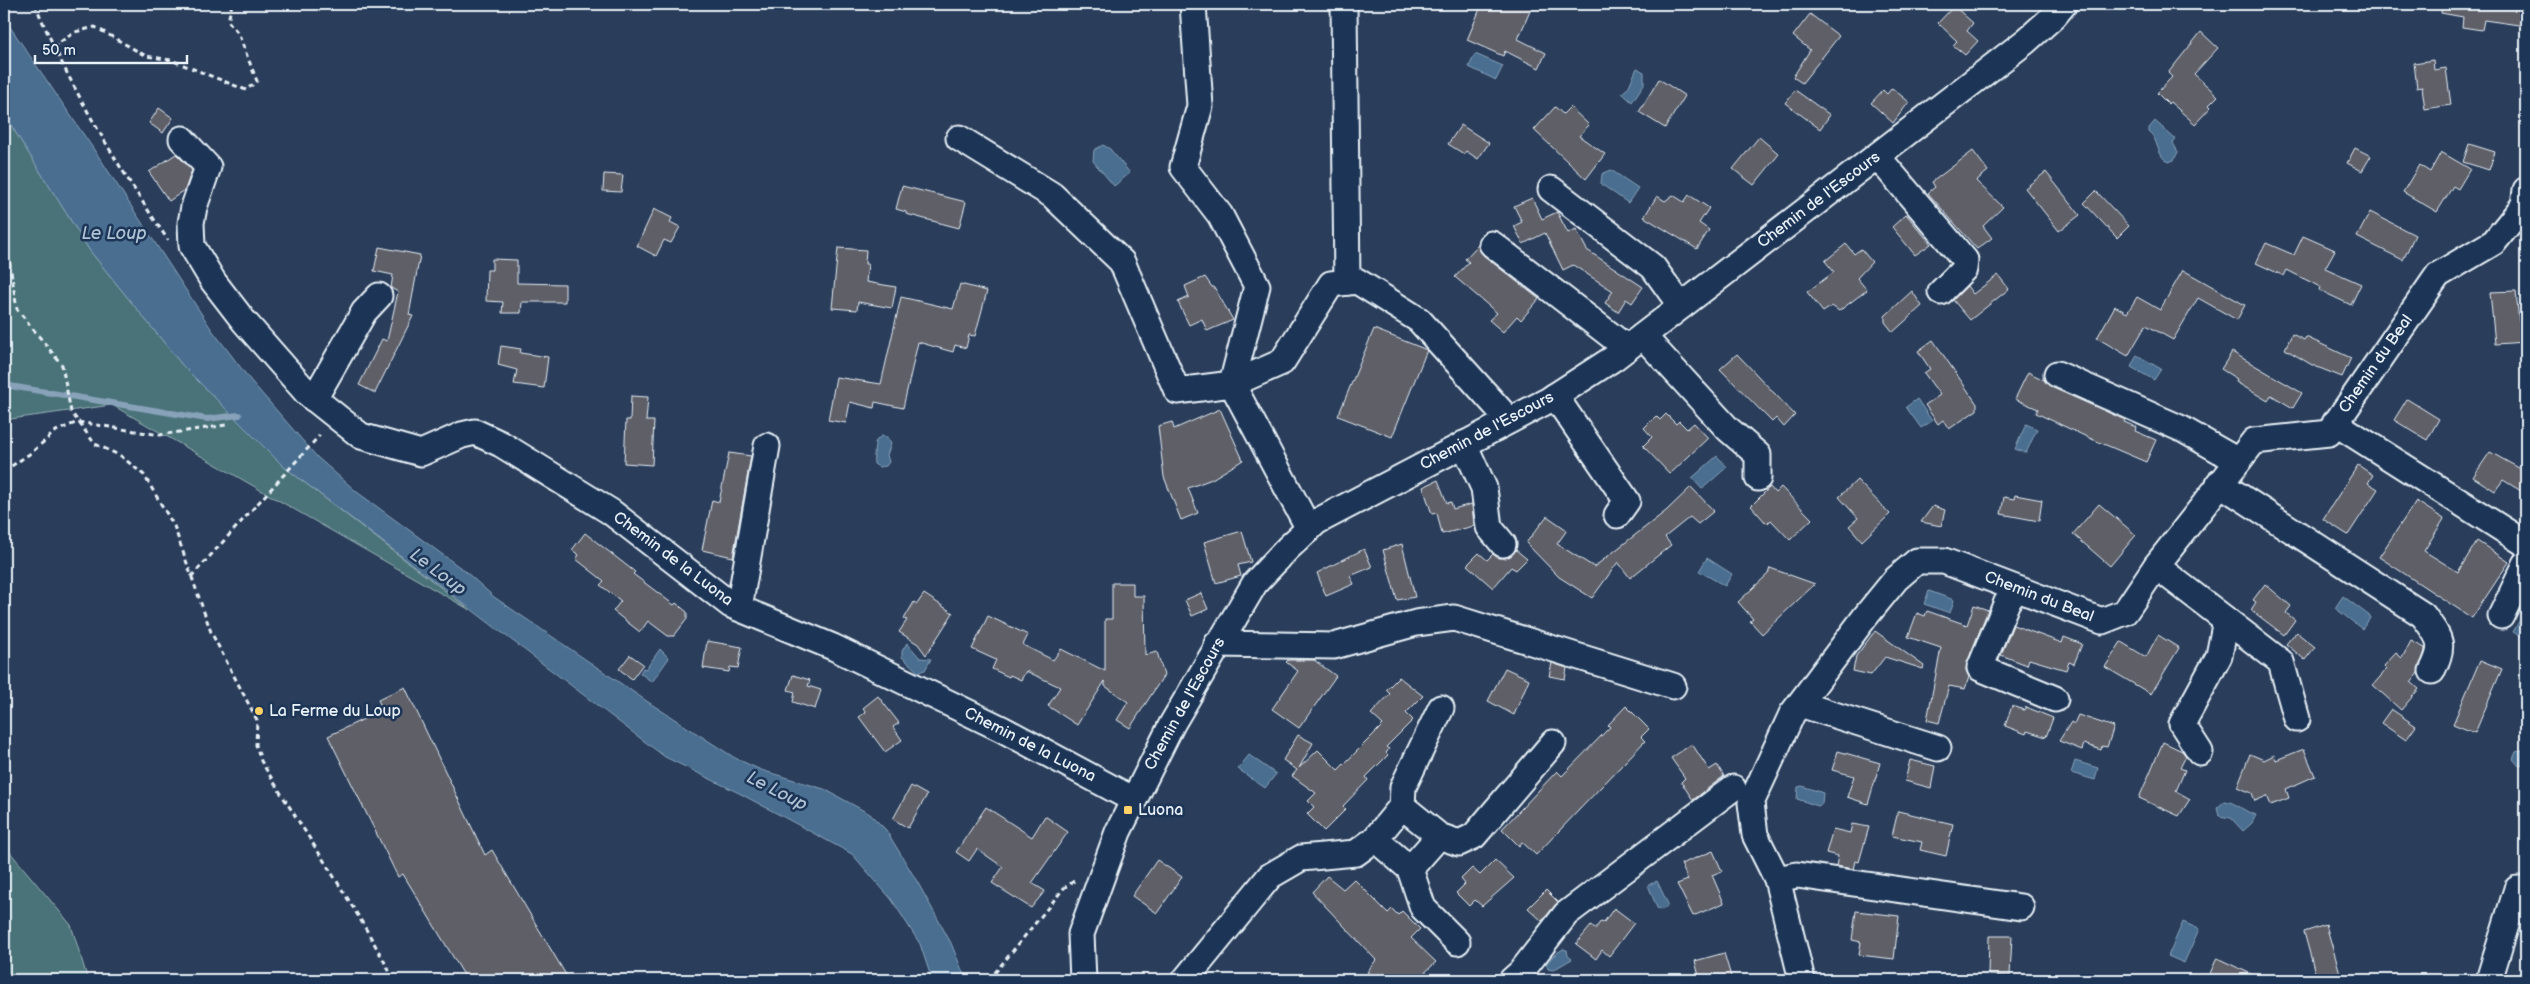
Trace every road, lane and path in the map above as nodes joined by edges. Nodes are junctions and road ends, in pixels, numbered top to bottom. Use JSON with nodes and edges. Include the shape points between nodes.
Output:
{"nodes":[{"id":1,"x":35,"y":4,"type":"edge"},
{"id":2,"x":232,"y":4,"type":"edge"},
{"id":3,"x":1193,"y":4,"type":"edge"},
{"id":4,"x":1344,"y":4,"type":"edge"},
{"id":5,"x":2064,"y":4,"type":"edge"},
{"id":6,"x":53,"y":46,"type":"junction"},
{"id":7,"x":959,"y":138,"type":"dead end"},
{"id":8,"x":182,"y":139,"type":"dead end"},
{"id":9,"x":1877,"y":156,"type":"junction"},
{"id":10,"x":1551,"y":189,"type":"dead end"},
{"id":11,"x":2526,"y":190,"type":"edge"},
{"id":12,"x":4,"y":227,"type":"edge"},
{"id":13,"x":1492,"y":244,"type":"dead end"},
{"id":14,"x":172,"y":246,"type":"dead end"},
{"id":15,"x":1347,"y":282,"type":"junction"},
{"id":16,"x":1941,"y":292,"type":"dead end"},
{"id":17,"x":379,"y":296,"type":"dead end"},
{"id":18,"x":1681,"y":306,"type":"junction"},
{"id":19,"x":1635,"y":342,"type":"junction"},
{"id":20,"x":2058,"y":374,"type":"dead end"},
{"id":21,"x":1232,"y":384,"type":"junction"},
{"id":22,"x":1555,"y":396,"type":"junction"},
{"id":23,"x":314,"y":399,"type":"junction"},
{"id":24,"x":1509,"y":420,"type":"junction"},
{"id":25,"x":78,"y":422,"type":"junction"},
{"id":26,"x":2335,"y":424,"type":"junction"},
{"id":27,"x":226,"y":425,"type":"dead end"},
{"id":28,"x":320,"y":435,"type":"dead end"},
{"id":29,"x":1464,"y":444,"type":"junction"},
{"id":30,"x":767,"y":446,"type":"dead end"},
{"id":31,"x":2238,"y":461,"type":"junction"},
{"id":32,"x":4,"y":471,"type":"edge"},
{"id":33,"x":1758,"y":478,"type":"dead end"},
{"id":34,"x":2219,"y":483,"type":"junction"},
{"id":35,"x":1617,"y":515,"type":"dead end"},
{"id":36,"x":1309,"y":528,"type":"junction"},
{"id":37,"x":1503,"y":544,"type":"dead end"},
{"id":38,"x":2526,"y":544,"type":"edge"},
{"id":39,"x":2526,"y":564,"type":"edge"},
{"id":40,"x":2156,"y":566,"type":"junction"},
{"id":41,"x":191,"y":577,"type":"junction"},
{"id":42,"x":2017,"y":590,"type":"junction"},
{"id":43,"x":739,"y":608,"type":"junction"},
{"id":44,"x":2501,"y":616,"type":"dead end"},
{"id":45,"x":2226,"y":620,"type":"junction"},
{"id":46,"x":1218,"y":644,"type":"junction"},
{"id":47,"x":2432,"y":671,"type":"dead end"},
{"id":48,"x":1673,"y":686,"type":"dead end"},
{"id":49,"x":2055,"y":699,"type":"dead end"},
{"id":50,"x":1800,"y":704,"type":"junction"},
{"id":51,"x":1441,"y":708,"type":"dead end"},
{"id":52,"x":2297,"y":719,"type":"dead end"},
{"id":53,"x":1553,"y":743,"type":"dead end"},
{"id":54,"x":1938,"y":748,"type":"dead end"},
{"id":55,"x":2200,"y":752,"type":"dead end"},
{"id":56,"x":1733,"y":788,"type":"dead end"},
{"id":57,"x":1134,"y":800,"type":"junction"},
{"id":58,"x":1402,"y":806,"type":"junction"},
{"id":59,"x":1439,"y":836,"type":"junction"},
{"id":60,"x":1375,"y":840,"type":"junction"},
{"id":61,"x":1410,"y":869,"type":"junction"},
{"id":62,"x":1079,"y":877,"type":"dead end"},
{"id":63,"x":1777,"y":879,"type":"junction"},
{"id":64,"x":2526,"y":890,"type":"edge"},
{"id":65,"x":2021,"y":907,"type":"dead end"},
{"id":66,"x":1457,"y":942,"type":"dead end"},
{"id":67,"x":394,"y":980,"type":"edge"},
{"id":68,"x":989,"y":980,"type":"edge"},
{"id":69,"x":1083,"y":980,"type":"edge"},
{"id":70,"x":1185,"y":980,"type":"edge"},
{"id":71,"x":1512,"y":980,"type":"edge"},
{"id":72,"x":1802,"y":980,"type":"edge"},
{"id":73,"x":2489,"y":980,"type":"edge"}],
"edges":[{"from":1,"to":6,"type":"path"},
{"from":2,"to":6,"type":"path","via":[[228,21],[238,32],[257,81],[246,90],[171,60],[146,56],[95,27],[75,32]]},
{"from":3,"to":21,"type":"street","via":[[1200,106],[1183,167],[1220,215],[1257,286]]},
{"from":4,"to":15,"type":"street"},
{"from":5,"to":9,"type":"street","name":"Chemin de l'Escours","via":[[2026,41]]},
{"from":6,"to":14,"type":"path","via":[[84,106]]},
{"from":7,"to":21,"type":"street","via":[[1052,195],[1122,262],[1176,391]]},
{"from":8,"to":23,"type":"street","name":"Chemin de la Luona","via":[[208,167],[194,207],[192,246],[213,281],[243,320]]},
{"from":9,"to":16,"type":"street","via":[[1965,260],[1964,270]]},
{"from":9,"to":18,"type":"street","name":"Chemin de l'Escours"},
{"from":10,"to":18,"type":"street","via":[[1653,267]]},
{"from":11,"to":26,"type":"street","name":"Chemin du Beal","via":[[2524,205],[2494,242],[2438,275]]},
{"from":12,"to":25,"type":"path","via":[[17,309],[62,365],[71,412]]},
{"from":13,"to":19,"type":"street"},
{"from":15,"to":21,"type":"street","via":[[1331,284],[1282,362]]},
{"from":15,"to":24,"type":"street","via":[[1357,281],[1420,320]]},
{"from":17,"to":23,"type":"street","via":[[364,312]]},
{"from":18,"to":19,"type":"street","name":"Chemin de l'Escours"},
{"from":19,"to":22,"type":"street","name":"Chemin de l'Escours"},
{"from":19,"to":33,"type":"street","via":[[1758,455]]},
{"from":20,"to":31,"type":"street","via":[[2182,429]]},
{"from":21,"to":36,"type":"street"},
{"from":22,"to":24,"type":"street","name":"Chemin de l'Escours"},
{"from":22,"to":35,"type":"street","via":[[1628,501]]},
{"from":23,"to":43,"type":"street","name":"Chemin de la Luona","via":[[361,436],[421,453],[475,432],[501,444],[611,512],[730,605]]},
{"from":24,"to":29,"type":"street","name":"Chemin de l'Escours"},
{"from":25,"to":27,"type":"path","via":[[160,435]]},
{"from":25,"to":32,"type":"path","via":[[56,431]]},
{"from":25,"to":41,"type":"path","via":[[95,444],[121,456],[144,475],[174,526]]},
{"from":26,"to":31,"type":"street","name":"Chemin du Beal","via":[[2328,433],[2254,441]]},
{"from":26,"to":38,"type":"street"},
{"from":28,"to":41,"type":"path"},
{"from":29,"to":36,"type":"street","name":"Chemin de l'Escours"},
{"from":29,"to":37,"type":"street","via":[[1484,488],[1490,527]]},
{"from":30,"to":43,"type":"street"},
{"from":31,"to":34,"type":"street","name":"Chemin du Beal"},
{"from":34,"to":40,"type":"street","name":"Chemin du Beal"},
{"from":34,"to":47,"type":"street","via":[[2423,615],[2438,637],[2441,653]]},
{"from":36,"to":46,"type":"street","name":"Chemin de l'Escours","via":[[1255,583]]},
{"from":39,"to":44,"type":"street"},
{"from":40,"to":42,"type":"street","name":"Chemin du Beal","via":[[2125,612],[2102,621]]},
{"from":40,"to":45,"type":"street"},
{"from":41,"to":67,"type":"path","via":[[211,632],[257,720],[256,746],[261,761],[368,928]]},
{"from":42,"to":49,"type":"street","via":[[2006,602],[1980,668]]},
{"from":42,"to":50,"type":"street","name":"Chemin du Beal","via":[[1944,561],[1917,561],[1896,579]]},
{"from":43,"to":57,"type":"street","name":"Chemin de la Luona","via":[[833,646],[1002,729]]},
{"from":45,"to":52,"type":"street","via":[[2281,662]]},
{"from":45,"to":55,"type":"street","via":[[2219,656],[2182,724]]},
{"from":46,"to":48,"type":"street","via":[[1334,646],[1416,623],[1454,618]]},
{"from":46,"to":57,"type":"street","name":"Chemin de l'Escours","via":[[1172,724]]},
{"from":50,"to":54,"type":"street"},
{"from":50,"to":63,"type":"street","name":"Chemin du Beal","via":[[1792,714],[1751,803],[1755,835]]},
{"from":51,"to":58,"type":"street","via":[[1403,787]]},
{"from":53,"to":59,"type":"street","via":[[1474,836],[1458,843]]},
{"from":56,"to":71,"type":"street","via":[[1566,914]]},
{"from":57,"to":69,"type":"street","name":"Chemin de l'Escours","via":[[1118,832],[1080,934]]},
{"from":58,"to":59,"type":"street"},
{"from":58,"to":60,"type":"street"},
{"from":59,"to":61,"type":"street"},
{"from":60,"to":61,"type":"street"},
{"from":60,"to":70,"type":"street","via":[[1356,853],[1301,858],[1270,876]]},
{"from":61,"to":66,"type":"street","via":[[1423,908]]},
{"from":62,"to":68,"type":"path","via":[[1064,888]]},
{"from":63,"to":65,"type":"street","via":[[1797,874]]},
{"from":63,"to":72,"type":"street","name":"Chemin du Beal"},
{"from":64,"to":73,"type":"street","via":[[2517,889]]}]}
